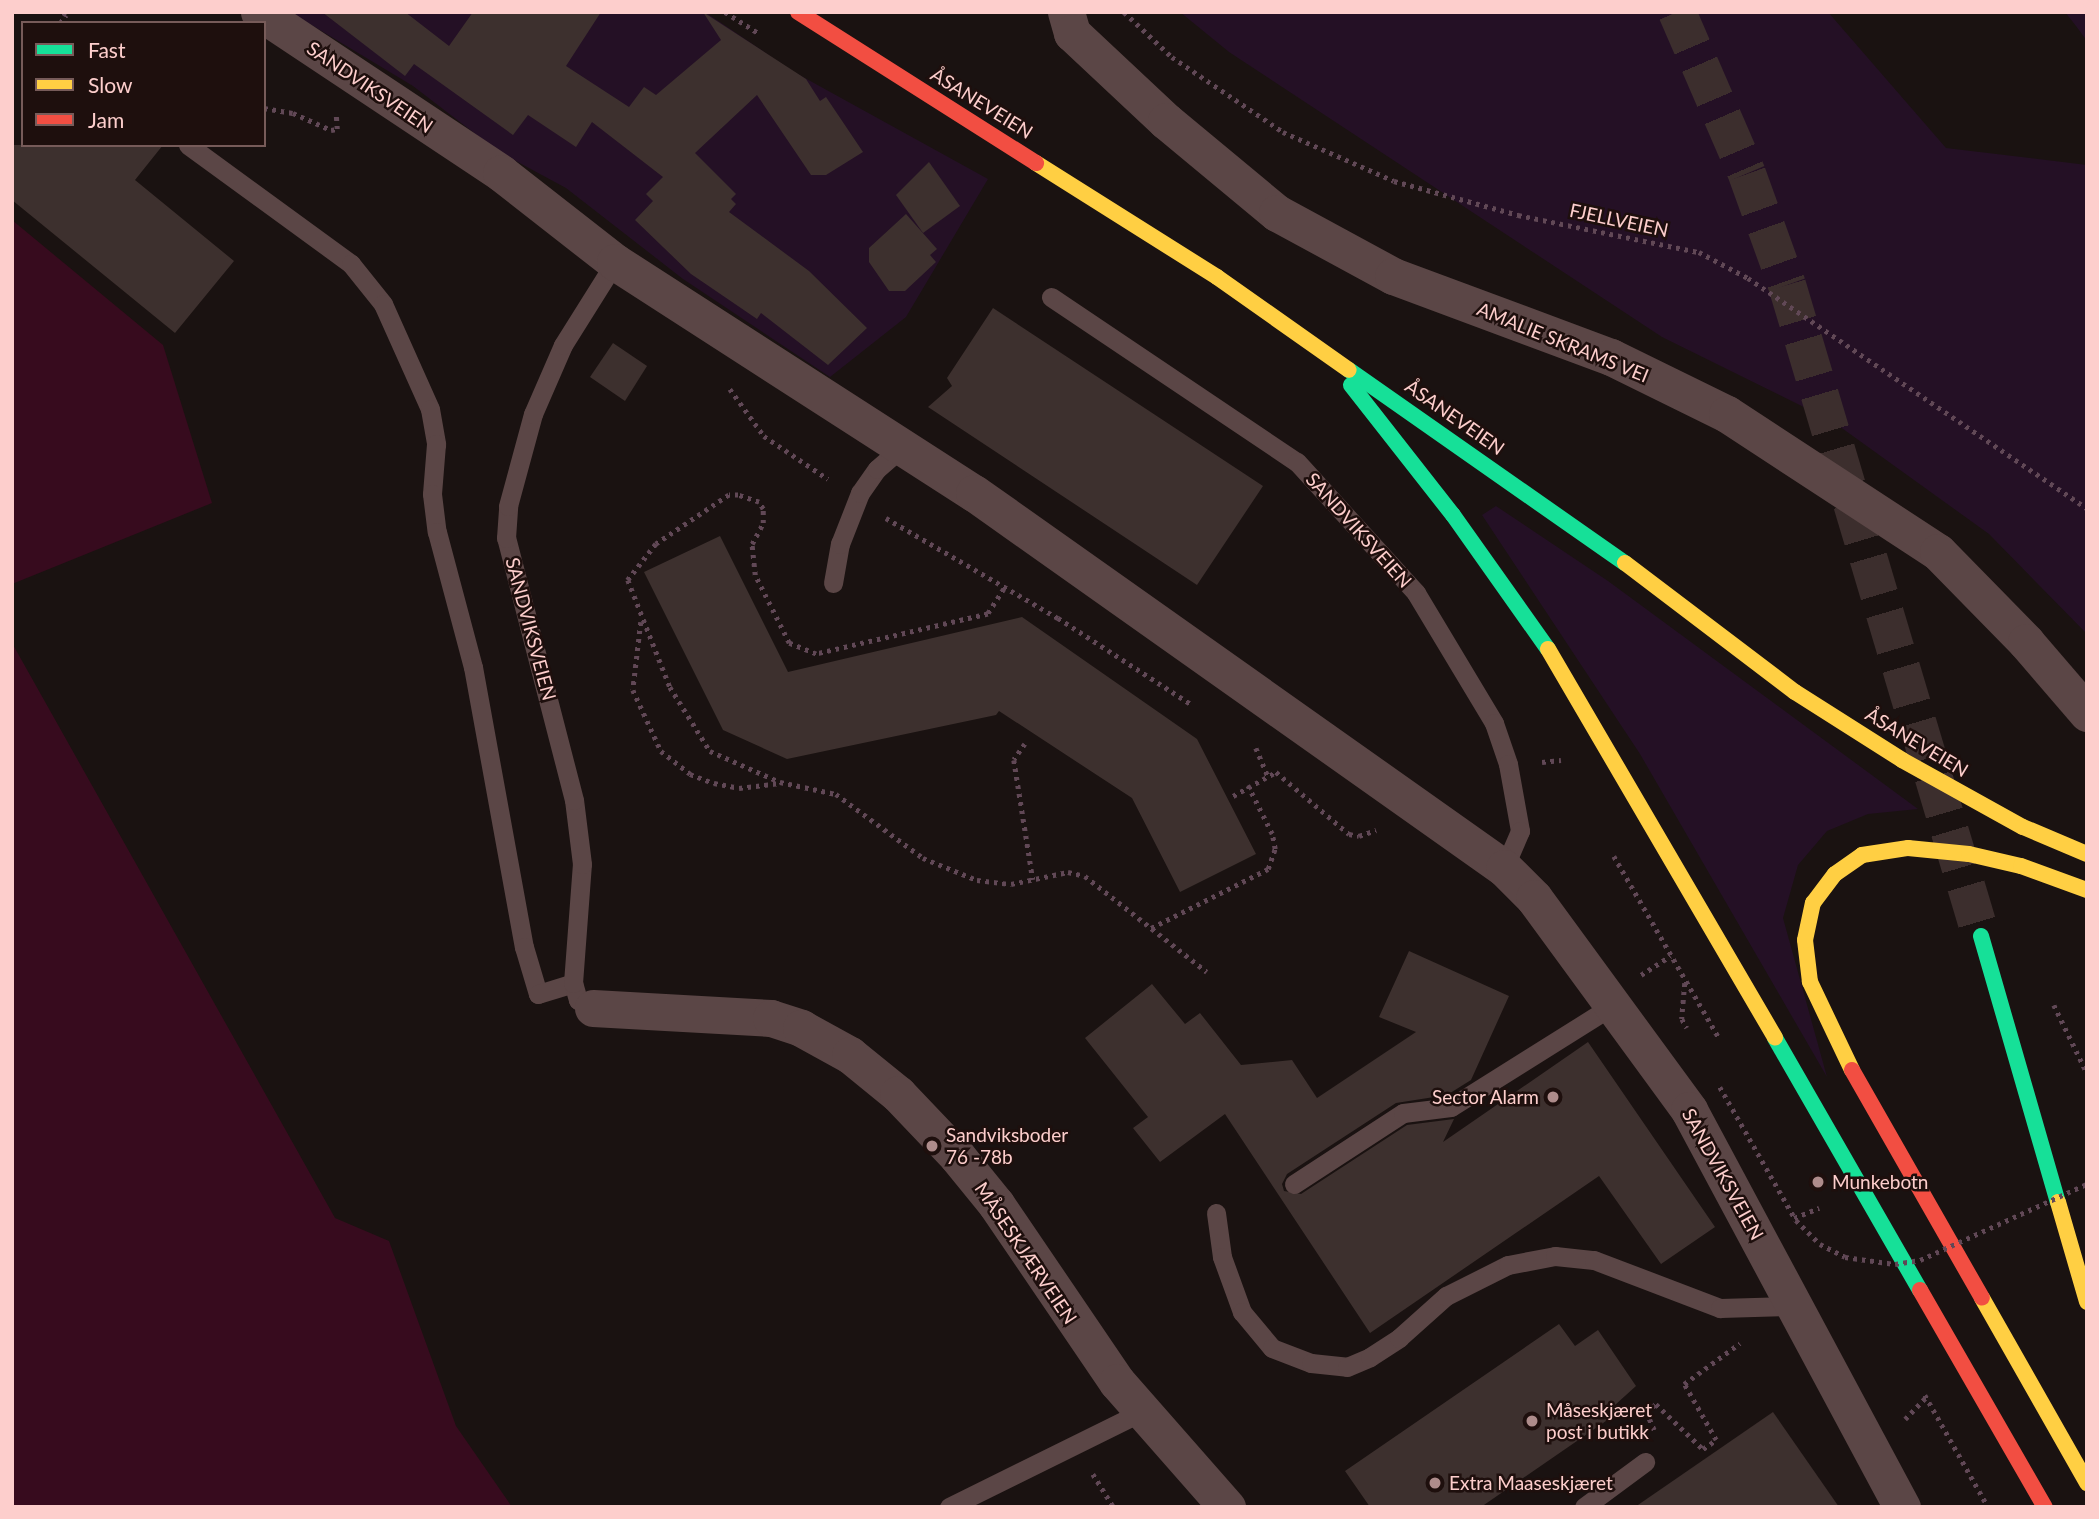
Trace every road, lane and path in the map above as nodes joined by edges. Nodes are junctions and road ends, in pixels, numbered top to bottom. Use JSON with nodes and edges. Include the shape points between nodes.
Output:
{"nodes":[{"id":1,"x":259,"y":12,"type":"edge"},
{"id":2,"x":798,"y":12,"type":"edge"},
{"id":3,"x":1066,"y":12,"type":"edge"},
{"id":4,"x":1124,"y":12,"type":"edge"},
{"id":5,"x":266,"y":109,"type":"edge"},
{"id":6,"x":321,"y":125,"type":"dead end"},
{"id":7,"x":191,"y":147,"type":"edge"},
{"id":8,"x":615,"y":262,"type":"junction"},
{"id":9,"x":1051,"y":297,"type":"dead end"},
{"id":10,"x":718,"y":330,"type":"junction"},
{"id":11,"x":1325,"y":352,"type":"junction"},
{"id":12,"x":903,"y":446,"type":"junction"},
{"id":13,"x":855,"y":504,"type":"junction"},
{"id":14,"x":2087,"y":508,"type":"edge"},
{"id":15,"x":833,"y":583,"type":"dead end"},
{"id":16,"x":1004,"y":589,"type":"junction"},
{"id":17,"x":642,"y":621,"type":"junction"},
{"id":18,"x":1195,"y":707,"type":"dead end"},
{"id":19,"x":2087,"y":713,"type":"edge"},
{"id":20,"x":1025,"y":744,"type":"dead end"},
{"id":21,"x":1253,"y":744,"type":"dead end"},
{"id":22,"x":1268,"y":776,"type":"junction"},
{"id":23,"x":780,"y":782,"type":"junction"},
{"id":24,"x":1248,"y":786,"type":"junction"},
{"id":25,"x":1233,"y":796,"type":"dead end"},
{"id":26,"x":1414,"y":806,"type":"junction"},
{"id":27,"x":2087,"y":854,"type":"edge"},
{"id":28,"x":1504,"y":868,"type":"junction"},
{"id":29,"x":1033,"y":880,"type":"junction"},
{"id":30,"x":2087,"y":890,"type":"edge"},
{"id":31,"x":1151,"y":928,"type":"junction"},
{"id":32,"x":1981,"y":936,"type":"tunnel mouth"},
{"id":33,"x":1207,"y":972,"type":"dead end"},
{"id":34,"x":1685,"y":983,"type":"dead end"},
{"id":35,"x":583,"y":996,"type":"junction"},
{"id":36,"x":1615,"y":1004,"type":"junction"},
{"id":37,"x":2054,"y":1005,"type":"dead end"},
{"id":38,"x":1688,"y":1030,"type":"dead end"},
{"id":39,"x":2087,"y":1073,"type":"edge"},
{"id":40,"x":1713,"y":1076,"type":"dead end"},
{"id":41,"x":1294,"y":1184,"type":"dead end"},
{"id":42,"x":2087,"y":1184,"type":"edge"},
{"id":43,"x":1216,"y":1213,"type":"dead end"},
{"id":44,"x":2087,"y":1302,"type":"edge"},
{"id":45,"x":1793,"y":1306,"type":"junction"},
{"id":46,"x":1708,"y":1365,"type":"dead end"},
{"id":47,"x":1926,"y":1397,"type":"dead end"},
{"id":48,"x":1145,"y":1410,"type":"junction"},
{"id":49,"x":1902,"y":1424,"type":"dead end"},
{"id":50,"x":1645,"y":1462,"type":"joint"},
{"id":51,"x":2087,"y":1483,"type":"edge"},
{"id":52,"x":949,"y":1507,"type":"edge"},
{"id":53,"x":1227,"y":1507,"type":"edge"},
{"id":54,"x":1584,"y":1507,"type":"edge"},
{"id":55,"x":1902,"y":1507,"type":"edge"},
{"id":56,"x":2045,"y":1507,"type":"edge"}],
"edges":[{"from":1,"to":8,"type":"street","name":"SANDVIKSVEIEN","via":[[501,173]]},
{"from":2,"to":11,"type":"highway","name":"ÅSANEVEIEN","via":[[1206,270]]},
{"from":3,"to":19,"type":"street","name":"AMALIE SKRAMS VEI","via":[[1072,33],[1166,121],[1277,213],[1393,276],[1611,357],[1727,414],[1938,552]]},
{"from":4,"to":14,"type":"path","name":"FJELLVEIEN","via":[[1172,57],[1283,132],[1394,181],[1518,215],[1699,252],[1748,278]]},
{"from":5,"to":6,"type":"path"},
{"from":7,"to":35,"type":"lane","via":[[351,264],[383,304],[430,409],[436,444],[432,494],[437,532],[473,667],[524,947],[538,994]]},
{"from":8,"to":10,"type":"street","name":"SANDVIKSVEIEN"},
{"from":8,"to":35,"type":"lane","name":"SANDVIKSVEIEN","via":[[563,345],[533,414],[508,506],[506,538],[524,619],[561,735],[574,800],[582,864]]},
{"from":9,"to":28,"type":"lane","name":"SANDVIKSVEIEN","via":[[1297,462],[1416,593],[1494,723],[1508,764],[1520,831]]},
{"from":10,"to":12,"type":"street","name":"SANDVIKSVEIEN"},
{"from":10,"to":13,"type":"path","via":[[705,352],[755,426]]},
{"from":11,"to":27,"type":"highway","name":"ÅSANEVEIEN","via":[[1697,613],[1796,692],[1902,760],[2010,820]]},
{"from":11,"to":56,"type":"highway","via":[[1453,515],[1562,669]]},
{"from":12,"to":13,"type":"lane","via":[[877,468]]},
{"from":12,"to":26,"type":"street","name":"SANDVIKSVEIEN"},
{"from":13,"to":15,"type":"lane","via":[[840,544]]},
{"from":13,"to":16,"type":"path"},
{"from":16,"to":17,"type":"path","via":[[988,614],[816,654],[789,643],[755,575],[752,544],[763,523],[763,509],[759,502],[729,495],[656,544],[637,565],[628,590]]},
{"from":16,"to":18,"type":"path","via":[[1058,618]]},
{"from":17,"to":23,"type":"path","via":[[698,738],[721,758]]},
{"from":17,"to":23,"type":"path","via":[[633,690],[661,751],[690,774],[714,783],[739,789]]},
{"from":20,"to":29,"type":"path","via":[[1014,761]]},
{"from":21,"to":22,"type":"path"},
{"from":22,"to":24,"type":"path"},
{"from":22,"to":26,"type":"path","via":[[1276,772],[1349,834],[1359,836]]},
{"from":23,"to":29,"type":"path","via":[[836,794],[923,858],[950,871],[998,884]]},
{"from":24,"to":25,"type":"path"},
{"from":24,"to":31,"type":"path","via":[[1272,834],[1275,849],[1268,869]]},
{"from":26,"to":28,"type":"street","name":"SANDVIKSVEIEN"},
{"from":28,"to":36,"type":"street","name":"SANDVIKSVEIEN","via":[[1534,898]]},
{"from":29,"to":31,"type":"path","via":[[1078,873]]},
{"from":30,"to":51,"type":"highway","via":[[2021,866],[1969,854],[1908,848],[1862,855],[1835,874],[1813,903],[1805,940],[1810,982],[1837,1043],[2032,1394]]},
{"from":31,"to":33,"type":"path"},
{"from":32,"to":44,"type":"highway"},
{"from":34,"to":38,"type":"path","via":[[1682,1019]]},
{"from":35,"to":48,"type":"street","name":"MÅSESKJÆRVEIEN","via":[[771,1018],[801,1028],[850,1055],[898,1094],[957,1156],[996,1204],[1089,1345]]},
{"from":36,"to":41,"type":"lane","via":[[1451,1107],[1403,1113]]},
{"from":36,"to":45,"type":"street","name":"SANDVIKSVEIEN","via":[[1689,1110]]},
{"from":37,"to":39,"type":"path"},
{"from":40,"to":42,"type":"path","bridge":true,"via":[[1796,1220],[1820,1244],[1844,1257],[1895,1264],[1920,1260]]},
{"from":43,"to":45,"type":"lane","via":[[1222,1257],[1242,1312],[1272,1348],[1311,1363],[1347,1367],[1370,1357],[1446,1296],[1508,1265],[1555,1256],[1594,1260],[1720,1308]]},
{"from":45,"to":55,"type":"street","name":"SANDVIKSVEIEN"},
{"from":46,"to":50,"type":"path","via":[[1684,1384],[1716,1440],[1703,1449],[1656,1404],[1646,1412],[1663,1449]]},
{"from":47,"to":49,"type":"path"},
{"from":48,"to":52,"type":"lane"},
{"from":48,"to":53,"type":"street","name":"MÅSESKJÆRVEIEN"},
{"from":50,"to":54,"type":"lane"}]}
